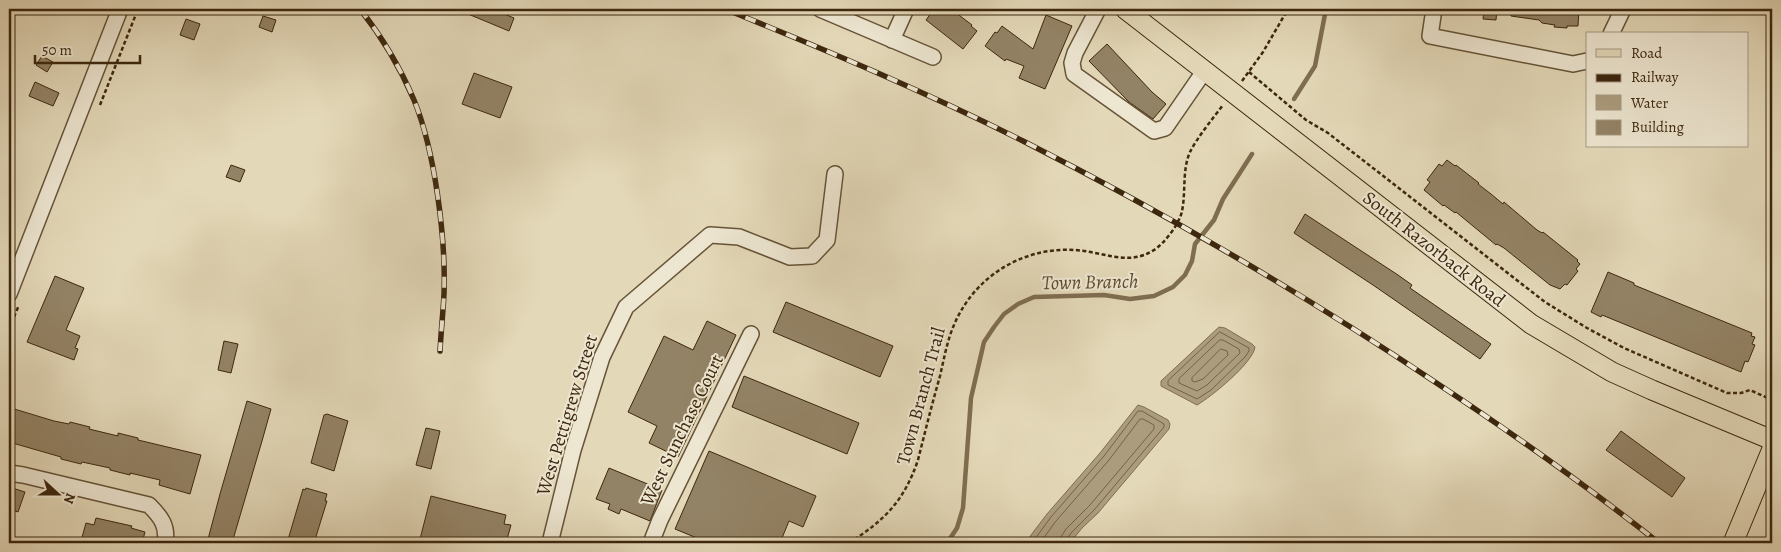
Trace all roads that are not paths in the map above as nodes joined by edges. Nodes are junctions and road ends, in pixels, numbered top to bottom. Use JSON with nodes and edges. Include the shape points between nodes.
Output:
{"nodes":[{"id":1,"x":120,"y":9,"type":"edge"},
{"id":2,"x":820,"y":9,"type":"edge"},
{"id":3,"x":906,"y":9,"type":"edge"},
{"id":4,"x":1098,"y":9,"type":"edge"},
{"id":5,"x":1125,"y":9,"type":"edge"},
{"id":6,"x":1434,"y":9,"type":"edge"},
{"id":7,"x":1622,"y":9,"type":"edge"},
{"id":8,"x":1612,"y":32,"type":"edge"},
{"id":9,"x":892,"y":40,"type":"junction"},
{"id":10,"x":933,"y":57,"type":"dead end"},
{"id":11,"x":1586,"y":61,"type":"edge"},
{"id":12,"x":1205,"y":70,"type":"junction"},
{"id":13,"x":835,"y":174,"type":"dead end"},
{"id":14,"x":13,"y":270,"type":"edge"},
{"id":15,"x":9,"y":294,"type":"edge"},
{"id":16,"x":750,"y":334,"type":"dead end"},
{"id":17,"x":1772,"y":440,"type":"edge"},
{"id":18,"x":1772,"y":449,"type":"edge"},
{"id":19,"x":9,"y":473,"type":"edge"},
{"id":20,"x":164,"y":543,"type":"edge"},
{"id":21,"x":550,"y":543,"type":"edge"},
{"id":22,"x":651,"y":543,"type":"edge"},
{"id":23,"x":1733,"y":543,"type":"edge"}],
"edges":[{"from":1,"to":14,"type":"street"},
{"from":2,"to":9,"type":"street"},
{"from":3,"to":9,"type":"street"},
{"from":4,"to":12,"type":"street","via":[[1075,53],[1072,63],[1074,74],[1154,130],[1165,128]]},
{"from":5,"to":12,"type":"main road","name":"South Razorback Road"},
{"from":6,"to":11,"type":"street","via":[[1430,36],[1573,64]]},
{"from":7,"to":8,"type":"street"},
{"from":9,"to":10,"type":"street"},
{"from":12,"to":17,"type":"main road","name":"South Razorback Road","via":[[1531,324],[1612,372]]},
{"from":13,"to":21,"type":"street","name":"West Pettigrew Street","via":[[827,240],[812,256],[790,257],[739,237],[710,234],[626,307],[599,366],[573,450]]},
{"from":14,"to":15,"type":"street"},
{"from":16,"to":22,"type":"street","name":"West Sunchase Court"},
{"from":18,"to":23,"type":"main road"},
{"from":19,"to":20,"type":"street","via":[[149,505],[161,517],[166,535]]}]}
